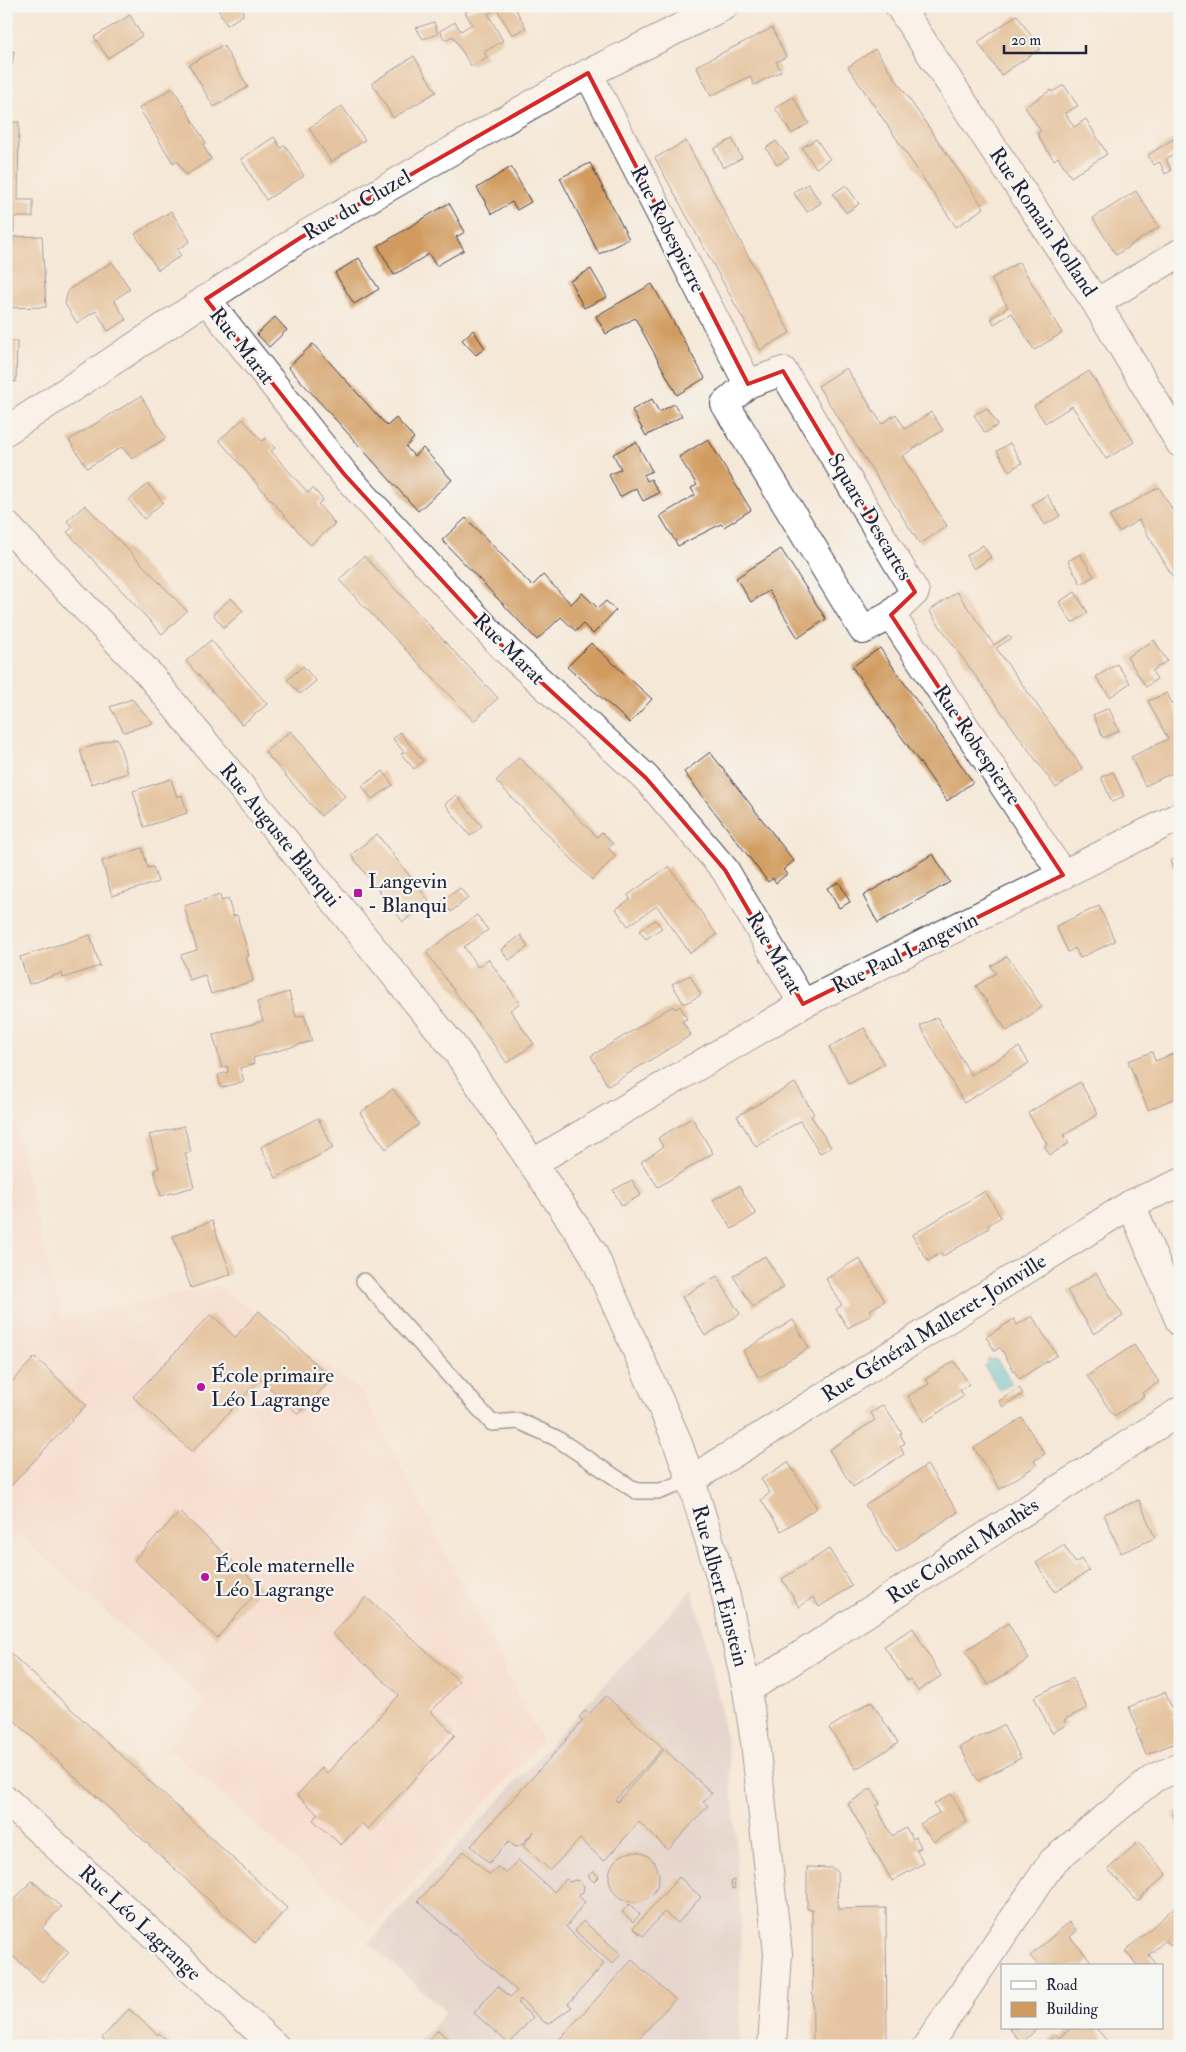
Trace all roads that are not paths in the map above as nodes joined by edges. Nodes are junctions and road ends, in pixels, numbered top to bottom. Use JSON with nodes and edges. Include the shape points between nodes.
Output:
{"nodes":[{"id":1,"x":724,"y":6,"type":"edge"},
{"id":2,"x":899,"y":6,"type":"edge"},
{"id":3,"x":588,"y":73,"type":"junction"},
{"id":4,"x":1180,"y":252,"type":"edge"},
{"id":5,"x":206,"y":299,"type":"junction"},
{"id":6,"x":1096,"y":303,"type":"junction"},
{"id":7,"x":748,"y":384,"type":"junction"},
{"id":8,"x":6,"y":430,"type":"edge"},
{"id":9,"x":1180,"y":443,"type":"edge"},
{"id":10,"x":6,"y":525,"type":"edge"},
{"id":11,"x":891,"y":615,"type":"junction"},
{"id":12,"x":1180,"y":816,"type":"edge"},
{"id":13,"x":1063,"y":875,"type":"junction"},
{"id":14,"x":803,"y":1004,"type":"junction"},
{"id":15,"x":533,"y":1164,"type":"junction"},
{"id":16,"x":1180,"y":1183,"type":"edge"},
{"id":17,"x":1131,"y":1204,"type":"junction"},
{"id":18,"x":364,"y":1281,"type":"dead end"},
{"id":19,"x":1180,"y":1322,"type":"edge"},
{"id":20,"x":1180,"y":1411,"type":"edge"},
{"id":21,"x":691,"y":1480,"type":"junction"},
{"id":22,"x":747,"y":1690,"type":"junction"},
{"id":23,"x":1180,"y":1767,"type":"edge"},
{"id":24,"x":6,"y":1800,"type":"edge"},
{"id":25,"x":275,"y":2046,"type":"edge"},
{"id":26,"x":772,"y":2046,"type":"edge"},
{"id":27,"x":928,"y":2046,"type":"edge"}],
"edges":[{"from":1,"to":3,"type":"street","name":"Rue du Cluzel"},
{"from":2,"to":6,"type":"street","name":"Rue Romain Rolland"},
{"from":3,"to":5,"type":"street","name":"Rue du Cluzel","via":[[300,238]]},
{"from":3,"to":7,"type":"street","name":"Rue Robespierre"},
{"from":4,"to":6,"type":"street"},
{"from":5,"to":8,"type":"street","name":"Rue du Cluzel"},
{"from":5,"to":14,"type":"street","name":"Rue Marat","via":[[344,474],[506,650],[646,778],[725,870]]},
{"from":6,"to":9,"type":"street","name":"Rue Romain Rolland"},
{"from":7,"to":11,"type":"street","name":"Square Descartes","via":[[725,404],[862,630]]},
{"from":7,"to":11,"type":"street","name":"Square Descartes","via":[[783,370],[915,592]]},
{"from":10,"to":15,"type":"street","name":"Rue Auguste Blanqui","via":[[154,681],[456,1050]]},
{"from":11,"to":13,"type":"street","name":"Rue Robespierre"},
{"from":12,"to":13,"type":"street","name":"Rue Paul Langevin"},
{"from":13,"to":14,"type":"street","name":"Rue Paul Langevin"},
{"from":14,"to":15,"type":"street","name":"Rue Paul Langevin"},
{"from":15,"to":21,"type":"street","name":"Rue Albert Einstein","via":[[593,1252],[675,1436]]},
{"from":16,"to":17,"type":"street","name":"Rue Général Malleret-Joinville"},
{"from":17,"to":19,"type":"street"},
{"from":17,"to":21,"type":"street","name":"Rue Général Malleret-Joinville"},
{"from":18,"to":21,"type":"lane","via":[[492,1423],[519,1421],[556,1438],[636,1491],[660,1491]]},
{"from":20,"to":22,"type":"street","name":"Rue Colonel Manhès"},
{"from":21,"to":22,"type":"street","name":"Rue Albert Einstein","via":[[725,1592]]},
{"from":22,"to":26,"type":"street","name":"Rue Albert Einstein","via":[[778,1954]]},
{"from":23,"to":27,"type":"street","via":[[1154,1778],[1053,1861]]},
{"from":24,"to":25,"type":"street","name":"Rue Léo Lagrange"}]}
